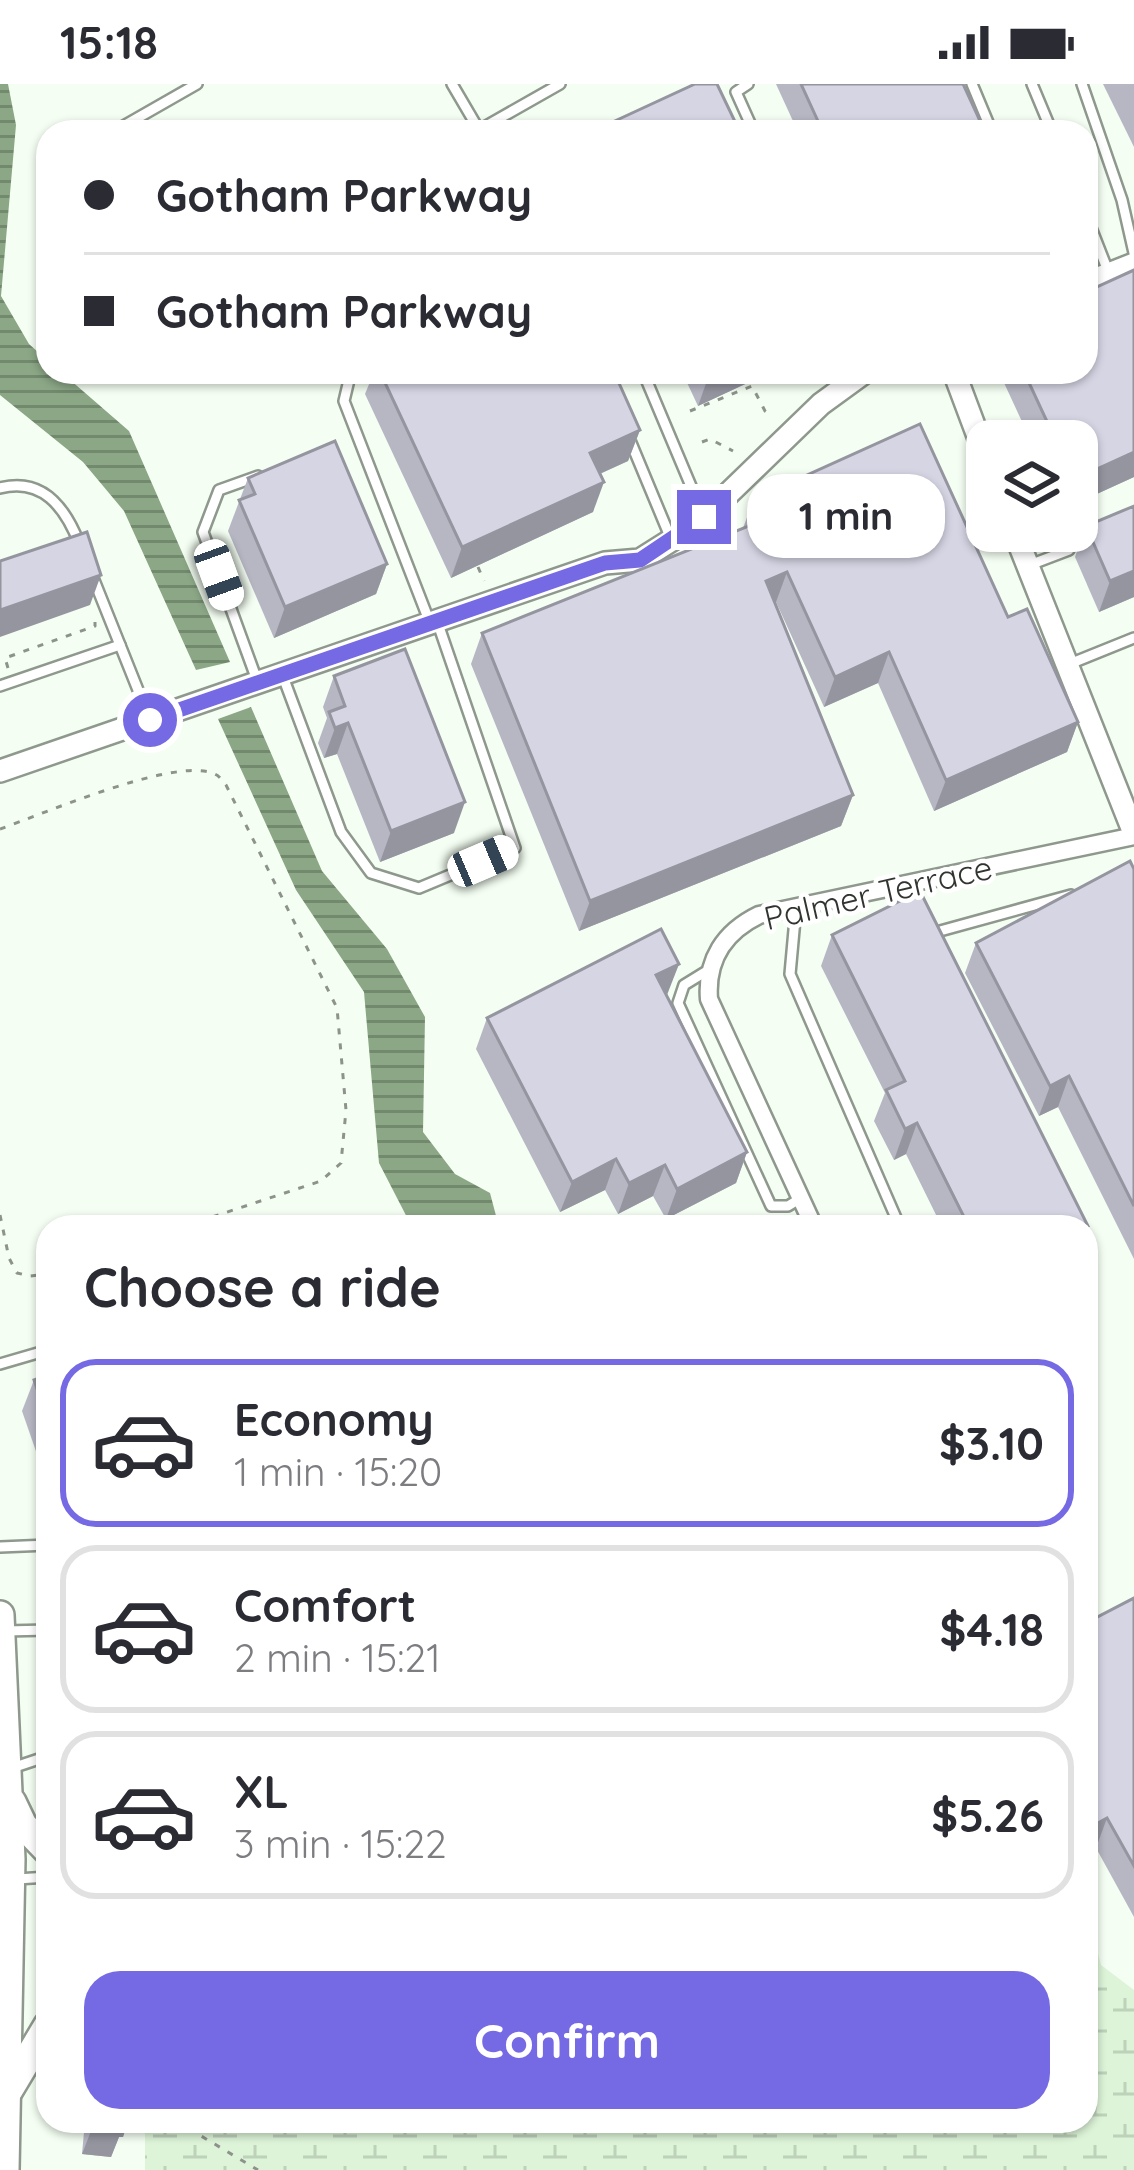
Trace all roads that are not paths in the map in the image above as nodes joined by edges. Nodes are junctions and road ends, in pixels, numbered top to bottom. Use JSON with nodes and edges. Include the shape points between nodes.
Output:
{"nodes":[{"id":1,"x":197,"y":84,"type":"edge"},
{"id":2,"x":452,"y":84,"type":"edge"},
{"id":3,"x":560,"y":84,"type":"edge"},
{"id":4,"x":748,"y":84,"type":"edge"},
{"id":5,"x":972,"y":84,"type":"edge"},
{"id":6,"x":1032,"y":84,"type":"edge"},
{"id":7,"x":1082,"y":84,"type":"edge"},
{"id":8,"x":134,"y":120,"type":"edge"},
{"id":9,"x":470,"y":120,"type":"edge"},
{"id":10,"x":495,"y":120,"type":"edge"},
{"id":11,"x":749,"y":120,"type":"edge"},
{"id":12,"x":987,"y":120,"type":"edge"},
{"id":13,"x":1047,"y":120,"type":"edge"},
{"id":14,"x":1094,"y":120,"type":"edge"},
{"id":15,"x":1098,"y":130,"type":"edge"},
{"id":16,"x":1098,"y":246,"type":"edge"},
{"id":17,"x":1134,"y":253,"type":"edge"},
{"id":18,"x":1134,"y":264,"type":"edge"},
{"id":19,"x":1109,"y":274,"type":"junction"},
{"id":20,"x":1098,"y":278,"type":"edge"},
{"id":21,"x":348,"y":384,"type":"edge"},
{"id":22,"x":648,"y":384,"type":"edge"},
{"id":23,"x":848,"y":384,"type":"edge"},
{"id":24,"x":958,"y":384,"type":"edge"},
{"id":25,"x":972,"y":420,"type":"edge"},
{"id":26,"x":626,"y":432,"type":"edge"},
{"id":27,"x":265,"y":474,"type":"edge"},
{"id":28,"x":0,"y":488,"type":"edge"},
{"id":29,"x":704,"y":517,"type":"junction"},
{"id":30,"x":672,"y":542,"type":"junction"},
{"id":31,"x":81,"y":549,"type":"edge"},
{"id":32,"x":1022,"y":552,"type":"edge"},
{"id":33,"x":1065,"y":552,"type":"edge"},
{"id":34,"x":1027,"y":566,"type":"junction"},
{"id":35,"x":89,"y":568,"type":"edge"},
{"id":36,"x":434,"y":622,"type":"junction"},
{"id":37,"x":1134,"y":638,"type":"edge"},
{"id":38,"x":120,"y":645,"type":"junction"},
{"id":39,"x":1067,"y":665,"type":"junction"},
{"id":40,"x":282,"y":674,"type":"junction"},
{"id":41,"x":258,"y":683,"type":"junction"},
{"id":42,"x":0,"y":686,"type":"edge"},
{"id":43,"x":150,"y":720,"type":"junction"},
{"id":44,"x":0,"y":771,"type":"edge"},
{"id":45,"x":1134,"y":834,"type":"edge"},
{"id":46,"x":1091,"y":889,"type":"edge"},
{"id":47,"x":796,"y":908,"type":"junction"},
{"id":48,"x":940,"y":931,"type":"edge"},
{"id":49,"x":710,"y":969,"type":"junction"},
{"id":50,"x":801,"y":1198,"type":"junction"},
{"id":51,"x":809,"y":1215,"type":"edge"},
{"id":52,"x":895,"y":1215,"type":"edge"},
{"id":53,"x":36,"y":1354,"type":"edge"},
{"id":54,"x":0,"y":1364,"type":"edge"},
{"id":55,"x":36,"y":1546,"type":"edge"},
{"id":56,"x":0,"y":1547,"type":"edge"},
{"id":57,"x":0,"y":1615,"type":"edge"},
{"id":58,"x":36,"y":1630,"type":"edge"},
{"id":59,"x":2,"y":1631,"type":"edge"},
{"id":60,"x":36,"y":1760,"type":"edge"},
{"id":61,"x":9,"y":1768,"type":"junction"},
{"id":62,"x":10,"y":1798,"type":"junction"},
{"id":63,"x":36,"y":1839,"type":"edge"},
{"id":64,"x":36,"y":1878,"type":"edge"},
{"id":65,"x":6,"y":1880,"type":"edge"},
{"id":66,"x":36,"y":2045,"type":"edge"},
{"id":67,"x":7,"y":2093,"type":"junction"},
{"id":68,"x":5,"y":2170,"type":"edge"}],
"edges":[{"from":1,"to":8,"type":"lane"},
{"from":2,"to":9,"type":"lane"},
{"from":3,"to":10,"type":"lane"},
{"from":4,"to":11,"type":"lane","via":[[736,92]]},
{"from":5,"to":12,"type":"lane"},
{"from":6,"to":13,"type":"lane"},
{"from":7,"to":14,"type":"lane"},
{"from":15,"to":17,"type":"lane"},
{"from":16,"to":19,"type":"lane"},
{"from":18,"to":19,"type":"street"},
{"from":19,"to":20,"type":"street"},
{"from":21,"to":36,"type":"lane","via":[[344,401]]},
{"from":22,"to":29,"type":"lane"},
{"from":23,"to":29,"type":"street"},
{"from":24,"to":25,"type":"street"},
{"from":26,"to":30,"type":"lane"},
{"from":27,"to":41,"type":"lane","via":[[219,490],[203,532]]},
{"from":28,"to":31,"type":"lane","via":[[28,485],[53,499]]},
{"from":29,"to":30,"type":"street"},
{"from":30,"to":36,"type":"street","via":[[640,560],[605,563]]},
{"from":32,"to":34,"type":"street"},
{"from":33,"to":34,"type":"lane"},
{"from":34,"to":39,"type":"street"},
{"from":35,"to":38,"type":"lane"},
{"from":36,"to":40,"type":"street"},
{"from":36,"to":40,"type":"lane","via":[[514,848],[419,889],[371,873],[341,832]]},
{"from":37,"to":39,"type":"lane"},
{"from":38,"to":42,"type":"lane"},
{"from":38,"to":43,"type":"lane"},
{"from":39,"to":45,"type":"street"},
{"from":40,"to":41,"type":"street"},
{"from":41,"to":43,"type":"street"},
{"from":43,"to":44,"type":"street"},
{"from":45,"to":47,"type":"street","name":"Palmer Terrace"},
{"from":46,"to":48,"type":"lane"},
{"from":47,"to":49,"type":"street","name":"Palmer Terrace","via":[[741,924]]},
{"from":47,"to":52,"type":"lane","via":[[790,974]]},
{"from":49,"to":50,"type":"street","via":[[710,999]]},
{"from":49,"to":50,"type":"lane","via":[[684,985],[678,1003],[771,1206]]},
{"from":50,"to":51,"type":"street"},
{"from":53,"to":54,"type":"lane"},
{"from":55,"to":56,"type":"lane"},
{"from":57,"to":59,"type":"main road"},
{"from":58,"to":59,"type":"lane"},
{"from":59,"to":61,"type":"main road"},
{"from":60,"to":61,"type":"lane"},
{"from":61,"to":62,"type":"main road"},
{"from":62,"to":63,"type":"main road"},
{"from":62,"to":65,"type":"main road"},
{"from":64,"to":65,"type":"lane"},
{"from":65,"to":67,"type":"main road"},
{"from":66,"to":67,"type":"main road"},
{"from":67,"to":68,"type":"main road"}]}
